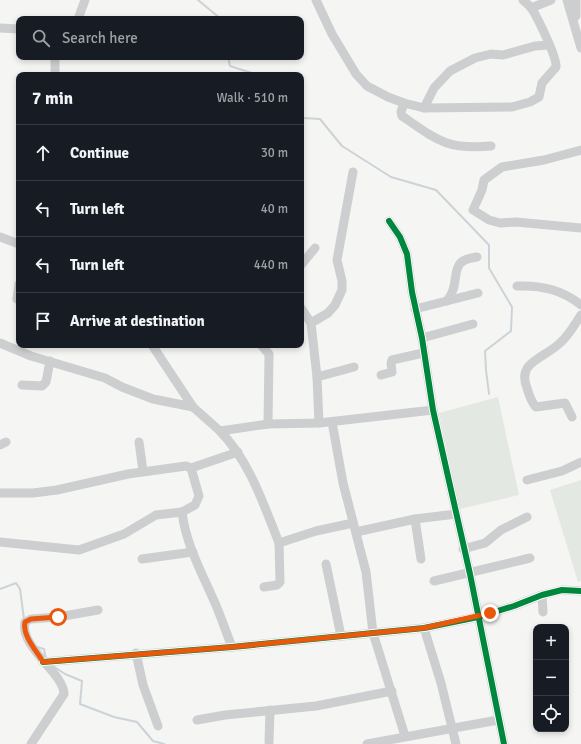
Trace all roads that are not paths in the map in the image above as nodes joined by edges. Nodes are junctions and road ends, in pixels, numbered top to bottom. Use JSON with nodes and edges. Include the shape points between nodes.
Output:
{"nodes":[{"id":1,"x":85,"y":0,"type":"edge"},
{"id":2,"x":316,"y":0,"type":"edge"},
{"id":3,"x":523,"y":0,"type":"edge"},
{"id":4,"x":551,"y":0,"type":"edge"},
{"id":5,"x":568,"y":0,"type":"edge"},
{"id":6,"x":576,"y":0,"type":"edge"},
{"id":7,"x":531,"y":8,"type":"junction"},
{"id":8,"x":79,"y":16,"type":"edge"},
{"id":9,"x":0,"y":28,"type":"edge"},
{"id":10,"x":16,"y":29,"type":"edge"},
{"id":11,"x":578,"y":31,"type":"edge"},
{"id":12,"x":549,"y":45,"type":"junction"},
{"id":13,"x":581,"y":48,"type":"edge"},
{"id":14,"x":55,"y":60,"type":"edge"},
{"id":15,"x":54,"y":72,"type":"edge"},
{"id":16,"x":404,"y":103,"type":"junction"},
{"id":17,"x":424,"y":108,"type":"junction"},
{"id":18,"x":491,"y":146,"type":"dead end"},
{"id":19,"x":581,"y":150,"type":"edge"},
{"id":20,"x":353,"y":172,"type":"dead end"},
{"id":21,"x":388,"y":221,"type":"dead end"},
{"id":22,"x":581,"y":228,"type":"edge"},
{"id":23,"x":0,"y":237,"type":"edge"},
{"id":24,"x":16,"y":243,"type":"edge"},
{"id":25,"x":315,"y":248,"type":"dead end"},
{"id":26,"x":477,"y":257,"type":"dead end"},
{"id":27,"x":304,"y":261,"type":"edge"},
{"id":28,"x":517,"y":286,"type":"dead end"},
{"id":29,"x":478,"y":293,"type":"dead end"},
{"id":30,"x":447,"y":301,"type":"junction"},
{"id":31,"x":581,"y":305,"type":"edge"},
{"id":32,"x":415,"y":308,"type":"junction"},
{"id":33,"x":304,"y":312,"type":"edge"},
{"id":34,"x":581,"y":315,"type":"edge"},
{"id":35,"x":311,"y":323,"type":"junction"},
{"id":36,"x":473,"y":324,"type":"dead end"},
{"id":37,"x":422,"y":338,"type":"junction"},
{"id":38,"x":0,"y":343,"type":"edge"},
{"id":39,"x":154,"y":348,"type":"edge"},
{"id":40,"x":264,"y":348,"type":"edge"},
{"id":41,"x":423,"y":353,"type":"junction"},
{"id":42,"x":50,"y":361,"type":"junction"},
{"id":43,"x":354,"y":367,"type":"dead end"},
{"id":44,"x":381,"y":375,"type":"dead end"},
{"id":45,"x":317,"y":377,"type":"junction"},
{"id":46,"x":22,"y":385,"type":"dead end"},
{"id":47,"x":193,"y":408,"type":"junction"},
{"id":48,"x":433,"y":410,"type":"junction"},
{"id":49,"x":572,"y":417,"type":"dead end"},
{"id":50,"x":332,"y":422,"type":"junction"},
{"id":51,"x":319,"y":423,"type":"junction"},
{"id":52,"x":268,"y":424,"type":"junction"},
{"id":53,"x":220,"y":431,"type":"junction"},
{"id":54,"x":139,"y":442,"type":"dead end"},
{"id":55,"x":238,"y":452,"type":"junction"},
{"id":56,"x":581,"y":462,"type":"edge"},
{"id":57,"x":191,"y":468,"type":"junction"},
{"id":58,"x":143,"y":471,"type":"junction"},
{"id":59,"x":527,"y":480,"type":"dead end"},
{"id":60,"x":0,"y":493,"type":"edge"},
{"id":61,"x":182,"y":512,"type":"junction"},
{"id":62,"x":456,"y":514,"type":"junction"},
{"id":63,"x":527,"y":517,"type":"dead end"},
{"id":64,"x":415,"y":519,"type":"junction"},
{"id":65,"x":355,"y":528,"type":"junction"},
{"id":66,"x":0,"y":542,"type":"edge"},
{"id":67,"x":279,"y":543,"type":"junction"},
{"id":68,"x":463,"y":549,"type":"junction"},
{"id":69,"x":192,"y":552,"type":"junction"},
{"id":70,"x":530,"y":558,"type":"dead end"},
{"id":71,"x":142,"y":559,"type":"dead end"},
{"id":72,"x":420,"y":559,"type":"dead end"},
{"id":73,"x":326,"y":564,"type":"dead end"},
{"id":74,"x":470,"y":574,"type":"junction"},
{"id":75,"x":434,"y":581,"type":"dead end"},
{"id":76,"x":264,"y":587,"type":"dead end"},
{"id":77,"x":581,"y":591,"type":"edge"},
{"id":78,"x":542,"y":594,"type":"junction"},
{"id":79,"x":98,"y":610,"type":"dead end"},
{"id":80,"x":543,"y":612,"type":"dead end"},
{"id":81,"x":478,"y":617,"type":"junction"},
{"id":82,"x":424,"y":628,"type":"junction"},
{"id":83,"x":374,"y":633,"type":"junction"},
{"id":84,"x":341,"y":636,"type":"junction"},
{"id":85,"x":232,"y":647,"type":"junction"},
{"id":86,"x":136,"y":653,"type":"junction"},
{"id":87,"x":43,"y":662,"type":"junction"},
{"id":88,"x":392,"y":691,"type":"junction"},
{"id":89,"x":270,"y":710,"type":"junction"},
{"id":90,"x":197,"y":720,"type":"dead end"},
{"id":91,"x":498,"y":720,"type":"junction"},
{"id":92,"x":158,"y":726,"type":"dead end"},
{"id":93,"x":453,"y":727,"type":"junction"},
{"id":94,"x":405,"y":736,"type":"junction"},
{"id":95,"x":396,"y":741,"type":"edge"},
{"id":96,"x":269,"y":742,"type":"dead end"},
{"id":97,"x":31,"y":744,"type":"edge"},
{"id":98,"x":367,"y":744,"type":"edge"},
{"id":99,"x":456,"y":744,"type":"edge"},
{"id":100,"x":504,"y":744,"type":"edge"}],
"edges":[{"from":1,"to":8,"type":"street"},
{"from":2,"to":16,"type":"street","via":[[332,34],[363,83]]},
{"from":3,"to":7,"type":"street"},
{"from":4,"to":7,"type":"street"},
{"from":5,"to":11,"type":"street"},
{"from":6,"to":11,"type":"street"},
{"from":7,"to":12,"type":"street"},
{"from":9,"to":10,"type":"street"},
{"from":11,"to":13,"type":"street"},
{"from":12,"to":17,"type":"street","via":[[475,58],[450,71],[434,88]]},
{"from":12,"to":17,"type":"street","via":[[556,59],[556,67],[542,83],[541,94],[536,100],[512,107]]},
{"from":14,"to":15,"type":"street"},
{"from":16,"to":17,"type":"street"},
{"from":16,"to":18,"type":"street","via":[[402,116],[438,141],[468,148]]},
{"from":19,"to":22,"type":"street","via":[[502,167],[484,180],[473,210],[489,220],[500,223]]},
{"from":20,"to":35,"type":"street","via":[[337,260],[342,290],[328,313]]},
{"from":21,"to":32,"type":"street","via":[[404,245]]},
{"from":23,"to":24,"type":"street"},
{"from":25,"to":27,"type":"street"},
{"from":26,"to":30,"type":"street","via":[[458,265],[454,291]]},
{"from":28,"to":31,"type":"street","via":[[546,288],[570,297]]},
{"from":29,"to":30,"type":"street"},
{"from":30,"to":32,"type":"street"},
{"from":32,"to":37,"type":"street"},
{"from":33,"to":35,"type":"street"},
{"from":34,"to":49,"type":"street","via":[[562,342],[527,367],[524,374],[526,386],[536,407],[565,403]]},
{"from":35,"to":45,"type":"street"},
{"from":36,"to":37,"type":"street"},
{"from":37,"to":41,"type":"street"},
{"from":38,"to":42,"type":"street"},
{"from":39,"to":47,"type":"street"},
{"from":40,"to":52,"type":"street","via":[[269,354]]},
{"from":41,"to":44,"type":"street","via":[[392,360],[392,372]]},
{"from":41,"to":48,"type":"street"},
{"from":42,"to":46,"type":"street","via":[[46,382],[42,386]]},
{"from":42,"to":47,"type":"street","via":[[105,378],[153,399]]},
{"from":43,"to":45,"type":"street"},
{"from":45,"to":51,"type":"street"},
{"from":47,"to":53,"type":"street"},
{"from":48,"to":50,"type":"street"},
{"from":48,"to":62,"type":"street"},
{"from":50,"to":51,"type":"street"},
{"from":50,"to":65,"type":"street","via":[[343,483]]},
{"from":51,"to":52,"type":"street"},
{"from":52,"to":53,"type":"street"},
{"from":53,"to":55,"type":"street"},
{"from":54,"to":58,"type":"street"},
{"from":55,"to":57,"type":"street"},
{"from":55,"to":67,"type":"street","via":[[257,488]]},
{"from":56,"to":59,"type":"street","via":[[562,471]]},
{"from":57,"to":58,"type":"street","via":[[186,466]]},
{"from":57,"to":61,"type":"street","via":[[199,496],[195,505]]},
{"from":58,"to":60,"type":"street","via":[[57,490]]},
{"from":61,"to":66,"type":"street","via":[[156,515],[124,534],[79,550]]},
{"from":61,"to":69,"type":"street"},
{"from":62,"to":64,"type":"street"},
{"from":62,"to":68,"type":"street"},
{"from":63,"to":68,"type":"street","via":[[501,530],[485,543]]},
{"from":64,"to":65,"type":"street"},
{"from":64,"to":72,"type":"street"},
{"from":65,"to":67,"type":"street","via":[[316,531]]},
{"from":65,"to":83,"type":"street","via":[[366,572]]},
{"from":67,"to":76,"type":"street","via":[[280,582]]},
{"from":68,"to":74,"type":"street"},
{"from":69,"to":71,"type":"street"},
{"from":69,"to":85,"type":"street"},
{"from":70,"to":74,"type":"street"},
{"from":73,"to":84,"type":"street"},
{"from":74,"to":75,"type":"street"},
{"from":74,"to":81,"type":"street"},
{"from":77,"to":78,"type":"street","via":[[562,590]]},
{"from":78,"to":80,"type":"street"},
{"from":78,"to":81,"type":"street"},
{"from":79,"to":87,"type":"street","via":[[27,620],[24,627]]},
{"from":81,"to":82,"type":"street"},
{"from":81,"to":91,"type":"street"},
{"from":82,"to":83,"type":"street"},
{"from":82,"to":93,"type":"street"},
{"from":83,"to":84,"type":"street"},
{"from":83,"to":88,"type":"street"},
{"from":84,"to":85,"type":"street"},
{"from":85,"to":86,"type":"street"},
{"from":86,"to":87,"type":"street"},
{"from":86,"to":92,"type":"street","via":[[143,685]]},
{"from":87,"to":97,"type":"street","via":[[61,683],[64,694]]},
{"from":88,"to":89,"type":"street","via":[[316,706]]},
{"from":88,"to":94,"type":"street"},
{"from":89,"to":90,"type":"street"},
{"from":89,"to":96,"type":"street"},
{"from":91,"to":93,"type":"street"},
{"from":91,"to":100,"type":"street"},
{"from":93,"to":94,"type":"street"},
{"from":93,"to":99,"type":"street"},
{"from":94,"to":95,"type":"street"},
{"from":95,"to":98,"type":"street"}]}
